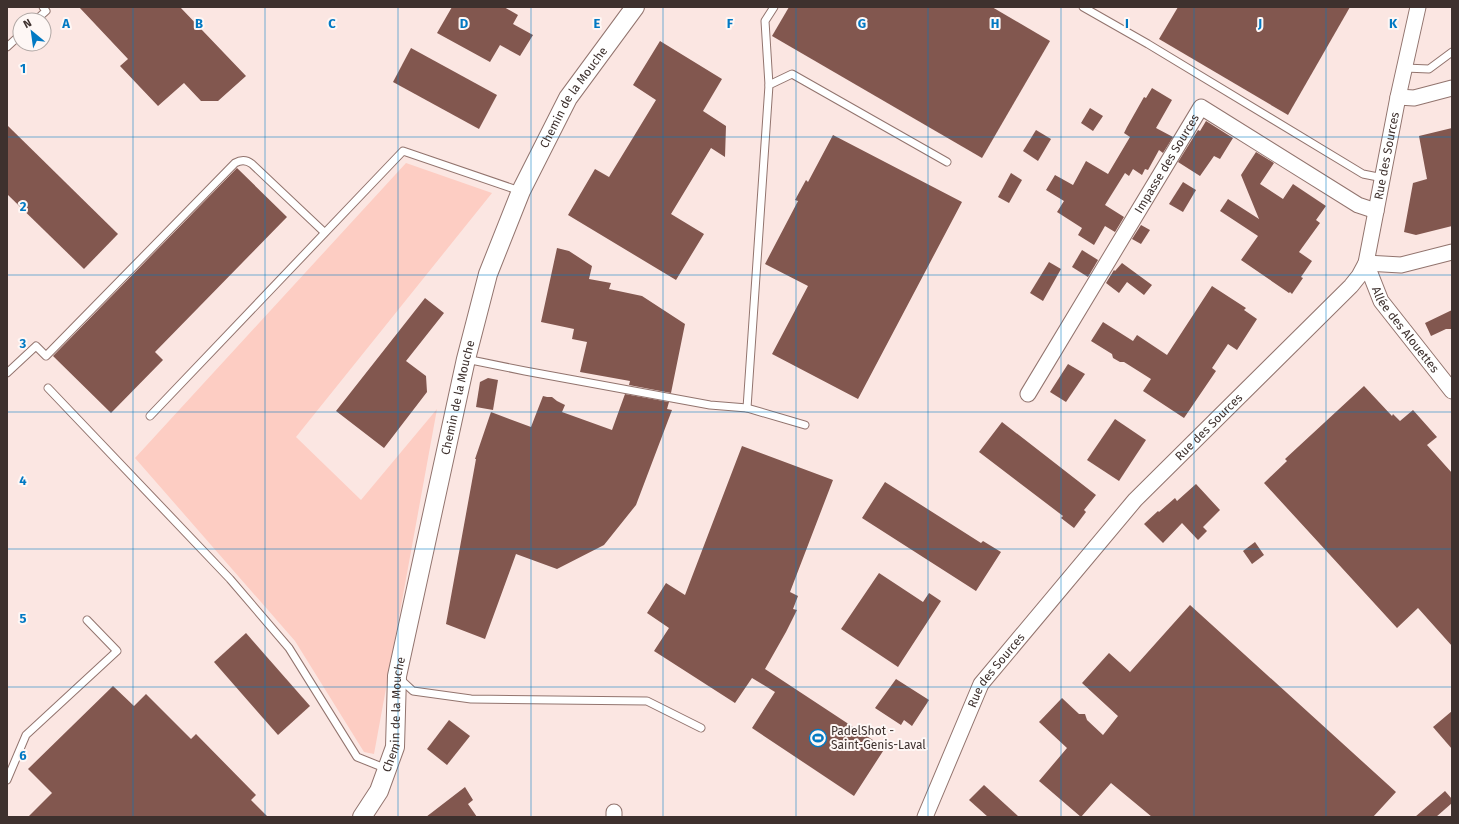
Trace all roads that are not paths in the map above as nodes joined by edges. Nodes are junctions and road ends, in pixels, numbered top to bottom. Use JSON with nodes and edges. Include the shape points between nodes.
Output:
{"nodes":[{"id":1,"x":635,"y":7,"type":"edge"},
{"id":2,"x":774,"y":7,"type":"edge"},
{"id":3,"x":1083,"y":7,"type":"edge"},
{"id":4,"x":1418,"y":7,"type":"edge"},
{"id":5,"x":1452,"y":52,"type":"edge"},
{"id":6,"x":1405,"y":68,"type":"junction"},
{"id":7,"x":769,"y":85,"type":"junction"},
{"id":8,"x":1452,"y":88,"type":"edge"},
{"id":9,"x":1398,"y":97,"type":"junction"},
{"id":10,"x":947,"y":162,"type":"dead end"},
{"id":11,"x":1383,"y":178,"type":"junction"},
{"id":12,"x":521,"y":191,"type":"junction"},
{"id":13,"x":1376,"y":210,"type":"junction"},
{"id":14,"x":324,"y":232,"type":"junction"},
{"id":15,"x":1452,"y":252,"type":"edge"},
{"id":16,"x":1366,"y":262,"type":"junction"},
{"id":17,"x":466,"y":359,"type":"junction"},
{"id":18,"x":7,"y":373,"type":"edge"},
{"id":19,"x":48,"y":388,"type":"dead end"},
{"id":20,"x":1452,"y":391,"type":"edge"},
{"id":21,"x":1028,"y":394,"type":"dead end"},
{"id":22,"x":747,"y":408,"type":"junction"},
{"id":23,"x":150,"y":416,"type":"dead end"},
{"id":24,"x":804,"y":425,"type":"dead end"},
{"id":25,"x":87,"y":620,"type":"dead end"},
{"id":26,"x":397,"y":676,"type":"junction"},
{"id":27,"x":701,"y":728,"type":"dead end"},
{"id":28,"x":387,"y":768,"type":"junction"},
{"id":29,"x":7,"y":780,"type":"edge"},
{"id":30,"x":362,"y":817,"type":"edge"},
{"id":31,"x":925,"y":817,"type":"edge"}],
"edges":[{"from":1,"to":12,"type":"street","name":"Chemin de la Mouche","via":[[568,98]]},
{"from":2,"to":7,"type":"lane","via":[[765,21]]},
{"from":3,"to":11,"type":"lane","via":[[1363,174]]},
{"from":4,"to":6,"type":"street","name":"Rue des Sources"},
{"from":5,"to":6,"type":"lane","via":[[1429,69]]},
{"from":6,"to":9,"type":"street","name":"Rue des Sources"},
{"from":7,"to":10,"type":"lane","via":[[792,74]]},
{"from":7,"to":22,"type":"lane"},
{"from":8,"to":9,"type":"street","via":[[1414,98]]},
{"from":9,"to":11,"type":"street","name":"Rue des Sources"},
{"from":11,"to":13,"type":"street","name":"Rue des Sources"},
{"from":12,"to":14,"type":"lane","via":[[403,151]]},
{"from":12,"to":17,"type":"street","name":"Chemin de la Mouche","via":[[488,274]]},
{"from":13,"to":16,"type":"street","name":"Rue des Sources"},
{"from":13,"to":21,"type":"street","name":"Impasse des Sources","via":[[1358,205],[1201,107]]},
{"from":14,"to":18,"type":"lane","via":[[248,160],[239,160],[46,356],[36,346]]},
{"from":14,"to":23,"type":"lane"},
{"from":15,"to":16,"type":"street","via":[[1401,265]]},
{"from":16,"to":20,"type":"street","name":"Allée des Alouettes","via":[[1381,300]]},
{"from":16,"to":31,"type":"street","name":"Rue des Sources","via":[[1351,286],[1135,500],[981,684]]},
{"from":17,"to":22,"type":"lane","via":[[710,405]]},
{"from":17,"to":26,"type":"street","name":"Chemin de la Mouche"},
{"from":19,"to":28,"type":"lane","via":[[230,579],[289,648],[357,757]]},
{"from":22,"to":24,"type":"lane"},
{"from":25,"to":29,"type":"lane","via":[[117,651],[26,735]]},
{"from":26,"to":27,"type":"lane","via":[[413,691],[471,699],[647,701]]},
{"from":26,"to":28,"type":"street","name":"Chemin de la Mouche","via":[[395,747]]},
{"from":28,"to":30,"type":"street","name":"Chemin de la Mouche","via":[[379,791]]}]}
